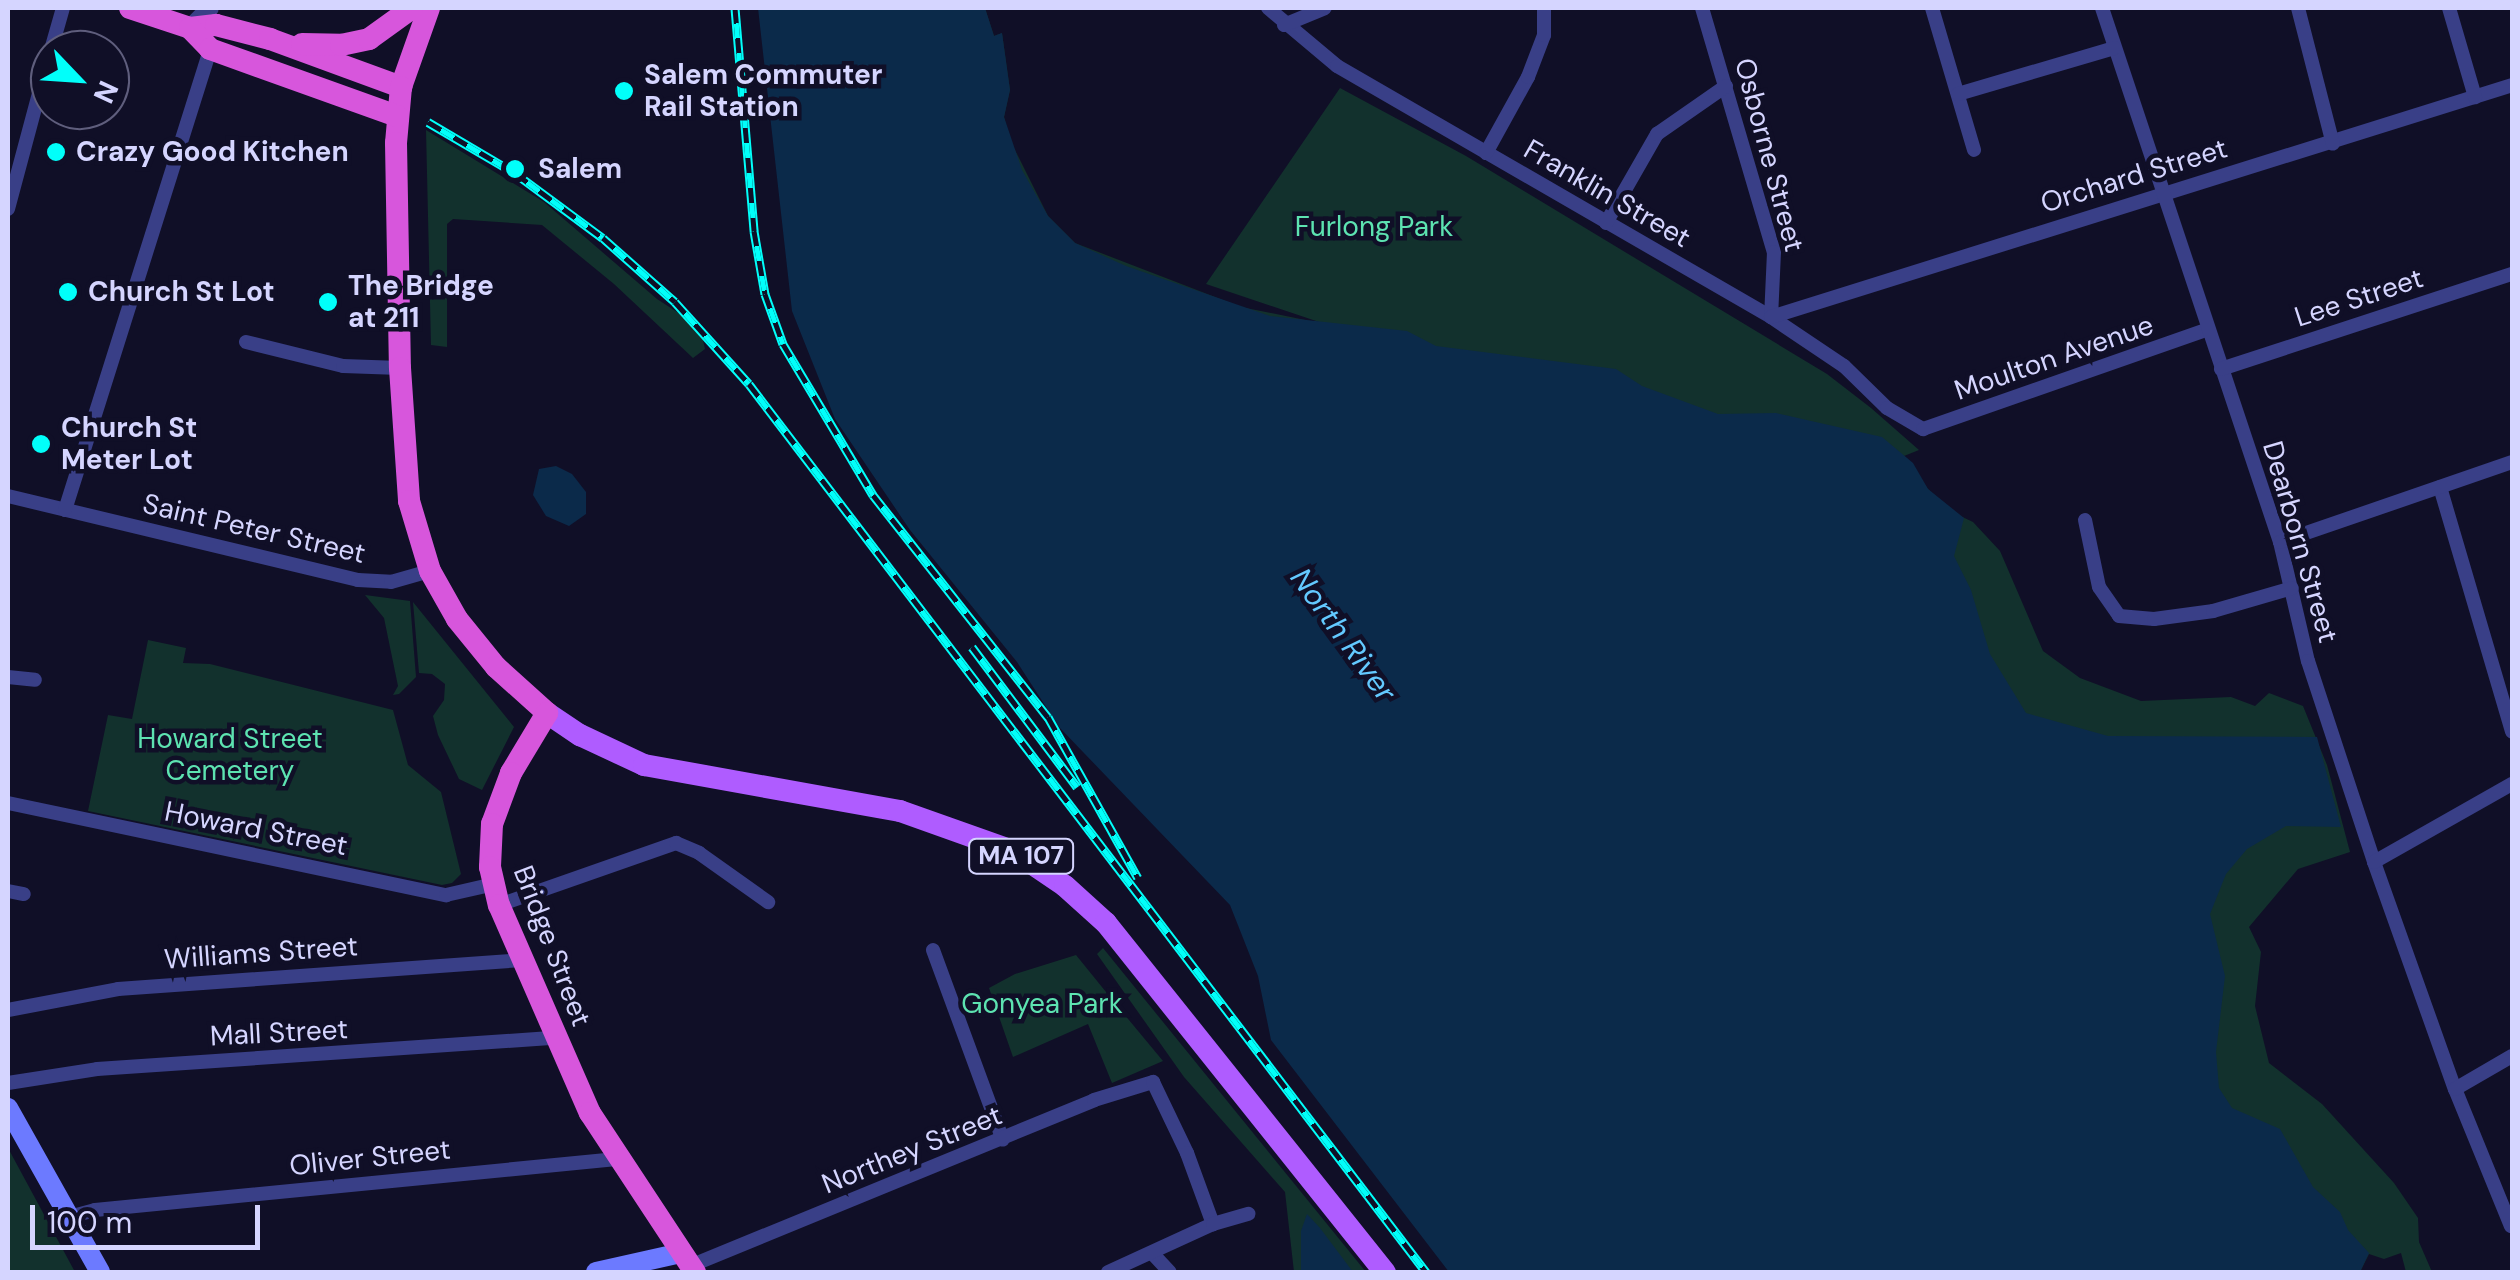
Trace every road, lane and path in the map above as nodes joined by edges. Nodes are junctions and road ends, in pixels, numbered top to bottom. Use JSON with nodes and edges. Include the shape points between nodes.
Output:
{"nodes":[{"id":1,"x":130,"y":8,"type":"edge"},
{"id":2,"x":210,"y":8,"type":"edge"},
{"id":3,"x":412,"y":8,"type":"edge"},
{"id":4,"x":428,"y":8,"type":"edge"},
{"id":5,"x":445,"y":8,"type":"edge"},
{"id":6,"x":1268,"y":8,"type":"edge"},
{"id":7,"x":1325,"y":8,"type":"edge"},
{"id":8,"x":1544,"y":8,"type":"edge"},
{"id":9,"x":1702,"y":8,"type":"edge"},
{"id":10,"x":1932,"y":8,"type":"edge"},
{"id":11,"x":2102,"y":8,"type":"edge"},
{"id":12,"x":2298,"y":8,"type":"edge"},
{"id":13,"x":2450,"y":8,"type":"edge"},
{"id":14,"x":1284,"y":25,"type":"junction"},
{"id":15,"x":190,"y":28,"type":"junction"},
{"id":16,"x":270,"y":39,"type":"junction"},
{"id":17,"x":210,"y":48,"type":"junction"},
{"id":18,"x":2114,"y":48,"type":"junction"},
{"id":19,"x":410,"y":53,"type":"junction"},
{"id":20,"x":2512,"y":85,"type":"edge"},
{"id":21,"x":1726,"y":86,"type":"junction"},
{"id":22,"x":401,"y":88,"type":"junction"},
{"id":23,"x":1958,"y":94,"type":"junction"},
{"id":24,"x":2475,"y":97,"type":"junction"},
{"id":25,"x":397,"y":116,"type":"junction"},
{"id":26,"x":30,"y":127,"type":"edge"},
{"id":27,"x":2333,"y":144,"type":"junction"},
{"id":28,"x":1974,"y":150,"type":"dead end"},
{"id":29,"x":1486,"y":153,"type":"junction"},
{"id":30,"x":2165,"y":191,"type":"junction"},
{"id":31,"x":8,"y":210,"type":"edge"},
{"id":32,"x":1606,"y":222,"type":"junction"},
{"id":33,"x":2512,"y":274,"type":"edge"},
{"id":34,"x":1771,"y":317,"type":"junction"},
{"id":35,"x":2206,"y":330,"type":"junction"},
{"id":36,"x":246,"y":342,"type":"dead end"},
{"id":37,"x":400,"y":368,"type":"junction"},
{"id":38,"x":2221,"y":368,"type":"junction"},
{"id":39,"x":1918,"y":426,"type":"joint"},
{"id":40,"x":2512,"y":462,"type":"edge"},
{"id":41,"x":2440,"y":487,"type":"junction"},
{"id":42,"x":8,"y":496,"type":"edge"},
{"id":43,"x":66,"y":510,"type":"junction"},
{"id":44,"x":2085,"y":520,"type":"dead end"},
{"id":45,"x":2280,"y":542,"type":"junction"},
{"id":46,"x":430,"y":570,"type":"junction"},
{"id":47,"x":2292,"y":588,"type":"junction"},
{"id":48,"x":8,"y":676,"type":"edge"},
{"id":49,"x":35,"y":680,"type":"dead end"},
{"id":50,"x":547,"y":713,"type":"junction"},
{"id":51,"x":2512,"y":732,"type":"edge"},
{"id":52,"x":2512,"y":784,"type":"edge"},
{"id":53,"x":8,"y":803,"type":"edge"},
{"id":54,"x":2374,"y":862,"type":"junction"},
{"id":55,"x":8,"y":892,"type":"edge"},
{"id":56,"x":24,"y":894,"type":"dead end"},
{"id":57,"x":497,"y":895,"type":"junction"},
{"id":58,"x":768,"y":902,"type":"dead end"},
{"id":59,"x":933,"y":950,"type":"dead end"},
{"id":60,"x":521,"y":960,"type":"junction"},
{"id":61,"x":8,"y":1010,"type":"edge"},
{"id":62,"x":554,"y":1038,"type":"junction"},
{"id":63,"x":2512,"y":1056,"type":"edge"},
{"id":64,"x":8,"y":1083,"type":"edge"},
{"id":65,"x":2456,"y":1089,"type":"junction"},
{"id":66,"x":8,"y":1108,"type":"edge"},
{"id":67,"x":1002,"y":1140,"type":"junction"},
{"id":68,"x":617,"y":1158,"type":"junction"},
{"id":69,"x":1249,"y":1214,"type":"dead end"},
{"id":70,"x":70,"y":1217,"type":"junction"},
{"id":71,"x":1213,"y":1224,"type":"junction"},
{"id":72,"x":2511,"y":1226,"type":"edge"},
{"id":73,"x":1152,"y":1253,"type":"junction"},
{"id":74,"x":689,"y":1264,"type":"edge"},
{"id":75,"x":100,"y":1272,"type":"edge"},
{"id":76,"x":596,"y":1272,"type":"edge"},
{"id":77,"x":1108,"y":1272,"type":"edge"},
{"id":78,"x":1170,"y":1272,"type":"edge"},
{"id":79,"x":1385,"y":1272,"type":"edge"}],
"edges":[{"from":1,"to":15,"type":"highway"},
{"from":2,"to":15,"type":"street"},
{"from":3,"to":16,"type":"highway","via":[[358,42],[320,46]]},
{"from":4,"to":19,"type":"highway","number":"MA 107"},
{"from":5,"to":19,"type":"highway"},
{"from":6,"to":14,"type":"street","name":"Franklin Street"},
{"from":7,"to":14,"type":"street"},
{"from":8,"to":29,"type":"street","via":[[1544,35],[1528,77]]},
{"from":9,"to":21,"type":"street","name":"Osborne Street"},
{"from":10,"to":23,"type":"street"},
{"from":11,"to":18,"type":"street","name":"Dearborn Street"},
{"from":12,"to":27,"type":"street"},
{"from":13,"to":24,"type":"street"},
{"from":14,"to":29,"type":"street","name":"Franklin Street","via":[[1337,66]]},
{"from":15,"to":16,"type":"highway","via":[[216,26]]},
{"from":15,"to":17,"type":"highway"},
{"from":16,"to":22,"type":"highway"},
{"from":17,"to":25,"type":"highway"},
{"from":17,"to":43,"type":"street"},
{"from":18,"to":23,"type":"street"},
{"from":18,"to":30,"type":"street","name":"Dearborn Street"},
{"from":19,"to":22,"type":"highway","number":"MA 107"},
{"from":20,"to":24,"type":"street","name":"Orchard Street"},
{"from":21,"to":32,"type":"street","via":[[1657,134]]},
{"from":21,"to":34,"type":"street","name":"Osborne Street","via":[[1774,252]]},
{"from":22,"to":25,"type":"highway","number":"MA 107"},
{"from":23,"to":28,"type":"street"},
{"from":24,"to":27,"type":"street","name":"Orchard Street"},
{"from":25,"to":37,"type":"highway","number":"MA 107"},
{"from":26,"to":31,"type":"street"},
{"from":27,"to":30,"type":"street","name":"Orchard Street"},
{"from":29,"to":32,"type":"street","name":"Franklin Street"},
{"from":30,"to":34,"type":"street","name":"Orchard Street"},
{"from":30,"to":35,"type":"street","name":"Dearborn Street"},
{"from":32,"to":34,"type":"street","name":"Franklin Street"},
{"from":33,"to":38,"type":"street","name":"Lee Street"},
{"from":34,"to":39,"type":"street","name":"Franklin Street"},
{"from":35,"to":38,"type":"street","name":"Dearborn Street"},
{"from":35,"to":39,"type":"street","name":"Moulton Avenue","via":[[1992,407]]},
{"from":36,"to":37,"type":"street","via":[[343,366]]},
{"from":37,"to":46,"type":"highway","number":"MA 107","via":[[405,479]]},
{"from":38,"to":45,"type":"street","name":"Dearborn Street"},
{"from":40,"to":41,"type":"street"},
{"from":41,"to":45,"type":"street"},
{"from":41,"to":51,"type":"street"},
{"from":42,"to":43,"type":"street","name":"Saint Peter Street"},
{"from":43,"to":46,"type":"street","name":"Saint Peter Street","via":[[358,580],[391,582]]},
{"from":44,"to":47,"type":"street","via":[[2099,587],[2119,616],[2213,611]]},
{"from":45,"to":47,"type":"street","name":"Dearborn Street"},
{"from":46,"to":50,"type":"highway","number":"MA 107","via":[[475,643]]},
{"from":47,"to":54,"type":"street","name":"Dearborn Street","via":[[2308,661]]},
{"from":48,"to":49,"type":"street"},
{"from":50,"to":57,"type":"highway","name":"Bridge Street","via":[[498,800],[489,848]]},
{"from":50,"to":79,"type":"main road","number":"MA 107","via":[[644,765],[900,810],[1015,852],[1106,923]]},
{"from":52,"to":54,"type":"street"},
{"from":53,"to":57,"type":"street","name":"Howard Street","via":[[446,895]]},
{"from":54,"to":65,"type":"street","name":"Dearborn Street"},
{"from":55,"to":56,"type":"street"},
{"from":57,"to":58,"type":"street","name":"Howard Street","via":[[676,843]]},
{"from":57,"to":60,"type":"highway","name":"Bridge Street"},
{"from":59,"to":67,"type":"street"},
{"from":60,"to":61,"type":"street","name":"Williams Street","via":[[118,989]]},
{"from":60,"to":62,"type":"highway","name":"Bridge Street"},
{"from":62,"to":64,"type":"street","name":"Mall Street","via":[[97,1069]]},
{"from":62,"to":68,"type":"highway","name":"Bridge Street"},
{"from":63,"to":65,"type":"street"},
{"from":65,"to":72,"type":"street","name":"Dearborn Street"},
{"from":66,"to":70,"type":"main road"},
{"from":67,"to":71,"type":"street","name":"Northey Street","via":[[1153,1082]]},
{"from":67,"to":74,"type":"street","name":"Northey Street"},
{"from":68,"to":70,"type":"street","name":"Oliver Street"},
{"from":68,"to":74,"type":"highway","name":"Bridge Street"},
{"from":69,"to":71,"type":"street"},
{"from":70,"to":75,"type":"main road"},
{"from":71,"to":73,"type":"street"},
{"from":73,"to":77,"type":"street"},
{"from":73,"to":78,"type":"street"},
{"from":74,"to":76,"type":"main road"}]}
